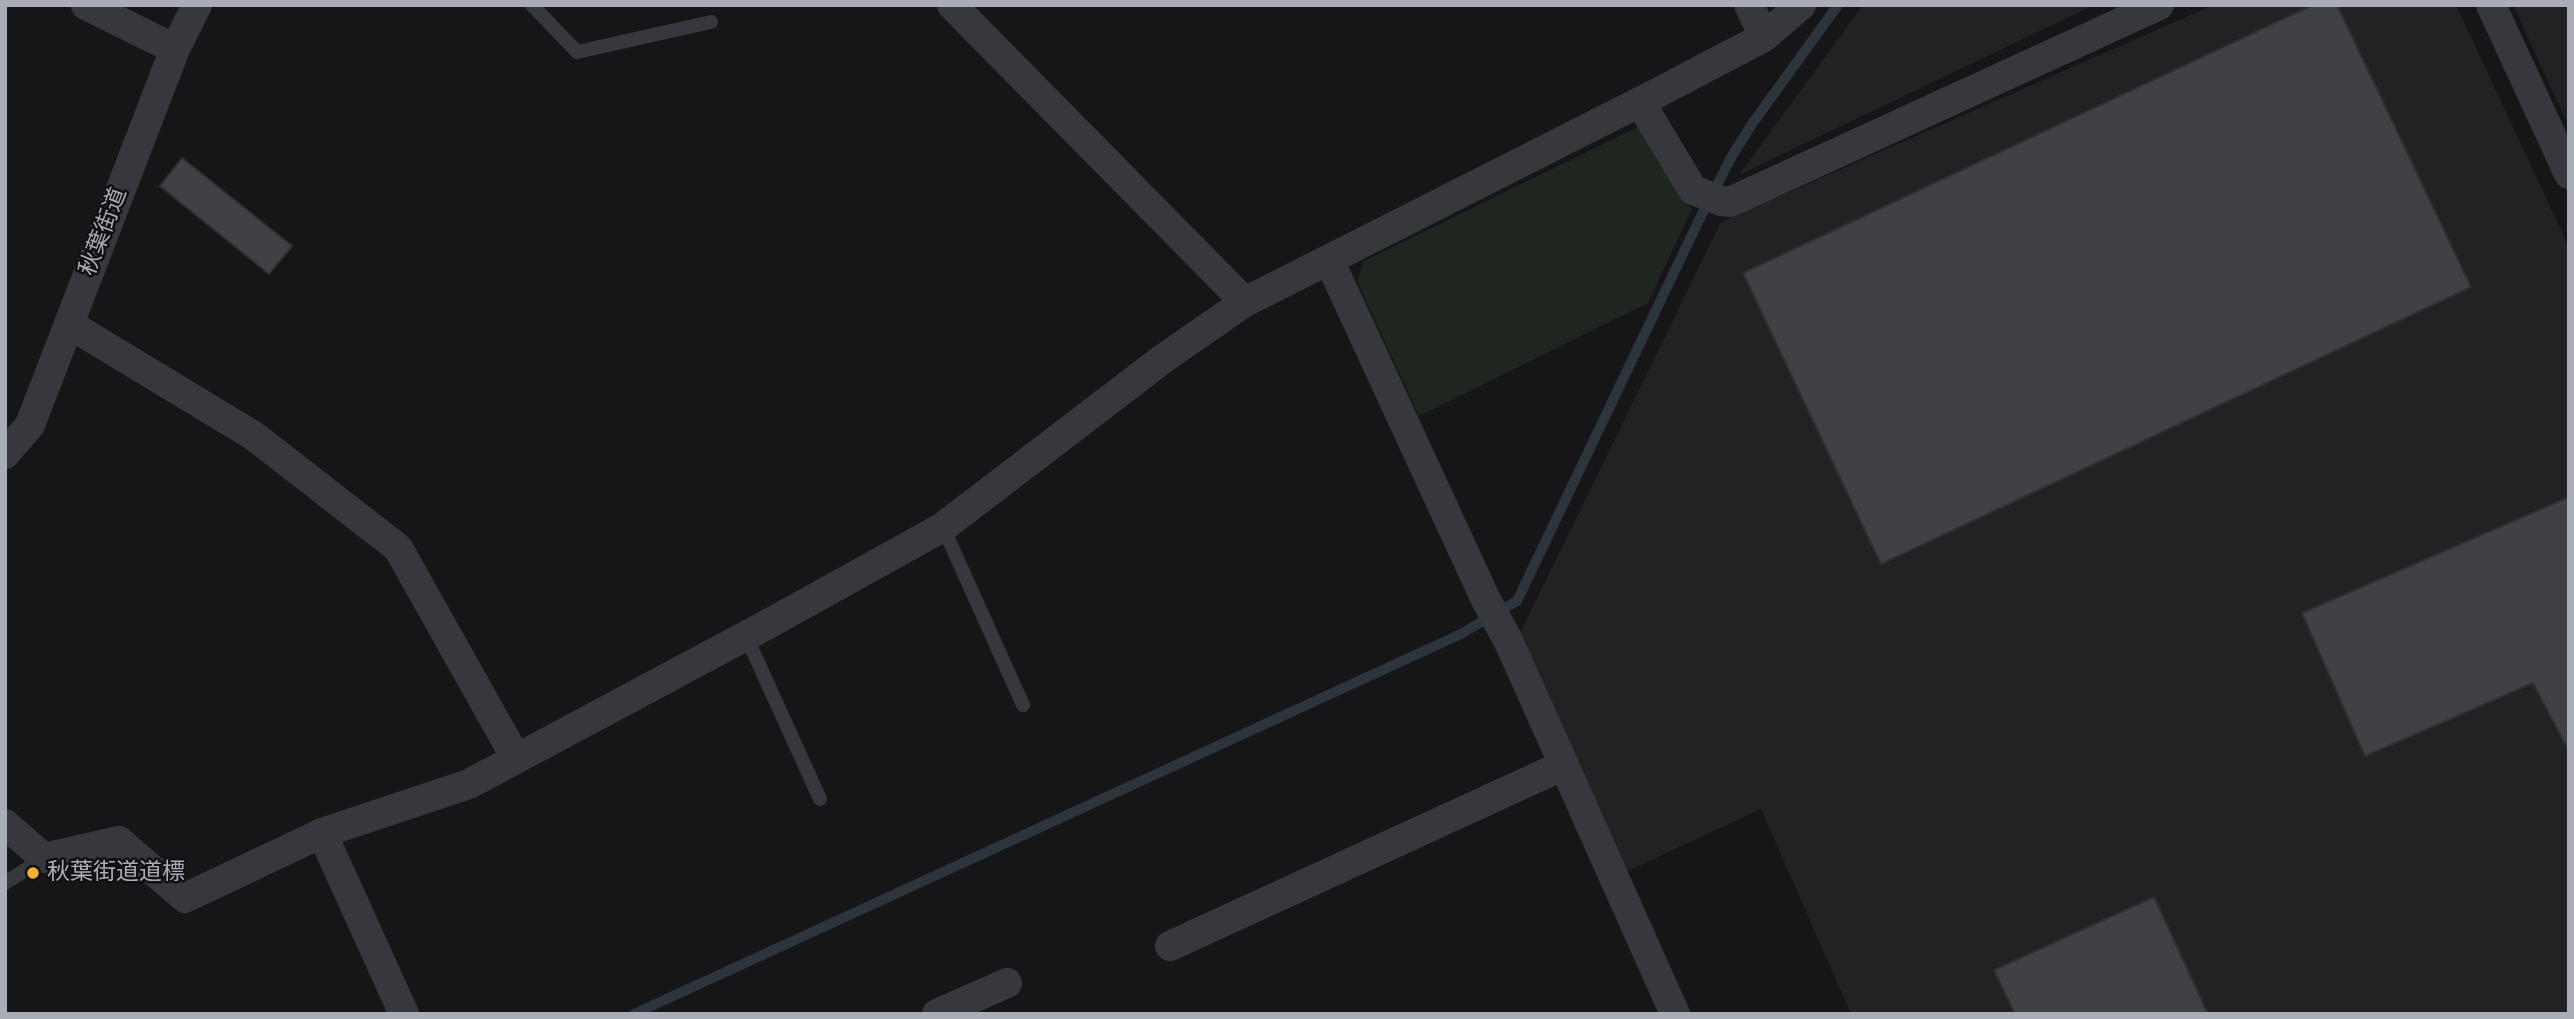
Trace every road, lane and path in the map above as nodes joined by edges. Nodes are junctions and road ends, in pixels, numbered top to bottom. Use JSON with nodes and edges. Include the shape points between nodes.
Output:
{"nodes":[{"id":1,"x":86,"y":5,"type":"edge"},
{"id":2,"x":197,"y":5,"type":"edge"},
{"id":3,"x":532,"y":5,"type":"edge"},
{"id":4,"x":952,"y":5,"type":"edge"},
{"id":5,"x":1749,"y":5,"type":"edge"},
{"id":6,"x":1801,"y":5,"type":"edge"},
{"id":7,"x":2159,"y":5,"type":"edge"},
{"id":8,"x":2491,"y":5,"type":"edge"},
{"id":9,"x":712,"y":22,"type":"dead end"},
{"id":10,"x":1764,"y":37,"type":"junction"},
{"id":11,"x":175,"y":49,"type":"junction"},
{"id":12,"x":1640,"y":102,"type":"junction"},
{"id":13,"x":2569,"y":174,"type":"edge"},
{"id":14,"x":1329,"y":260,"type":"junction"},
{"id":15,"x":1244,"y":302,"type":"junction"},
{"id":16,"x":69,"y":324,"type":"junction"},
{"id":17,"x":5,"y":454,"type":"edge"},
{"id":18,"x":943,"y":527,"type":"junction"},
{"id":19,"x":746,"y":636,"type":"junction"},
{"id":20,"x":1023,"y":705,"type":"dead end"},
{"id":21,"x":516,"y":758,"type":"junction"},
{"id":22,"x":1564,"y":765,"type":"junction"},
{"id":23,"x":820,"y":799,"type":"dead end"},
{"id":24,"x":5,"y":824,"type":"edge"},
{"id":25,"x":322,"y":833,"type":"junction"},
{"id":26,"x":44,"y":858,"type":"junction"},
{"id":27,"x":5,"y":883,"type":"edge"},
{"id":28,"x":1170,"y":946,"type":"dead end"},
{"id":29,"x":1007,"y":983,"type":"dead end"},
{"id":30,"x":404,"y":1014,"type":"edge"},
{"id":31,"x":937,"y":1014,"type":"edge"},
{"id":32,"x":1675,"y":1014,"type":"edge"}],
"edges":[{"from":1,"to":11,"type":"street"},
{"from":2,"to":11,"type":"street","name":"秋葉街道"},
{"from":3,"to":9,"type":"lane","via":[[578,52]]},
{"from":4,"to":15,"type":"street"},
{"from":5,"to":10,"type":"street"},
{"from":6,"to":10,"type":"street"},
{"from":7,"to":12,"type":"street","via":[[1730,202],[1693,190]]},
{"from":8,"to":13,"type":"street"},
{"from":10,"to":12,"type":"street"},
{"from":11,"to":16,"type":"street","name":"秋葉街道"},
{"from":12,"to":14,"type":"street"},
{"from":14,"to":15,"type":"street"},
{"from":14,"to":22,"type":"street"},
{"from":15,"to":18,"type":"street"},
{"from":16,"to":17,"type":"street","name":"秋葉街道","via":[[30,425]]},
{"from":16,"to":21,"type":"street","via":[[254,436],[398,548]]},
{"from":18,"to":19,"type":"street"},
{"from":18,"to":20,"type":"lane"},
{"from":19,"to":21,"type":"street"},
{"from":19,"to":23,"type":"lane"},
{"from":21,"to":25,"type":"street","via":[[469,784]]},
{"from":22,"to":28,"type":"street"},
{"from":22,"to":32,"type":"street"},
{"from":24,"to":26,"type":"street"},
{"from":25,"to":26,"type":"street","via":[[185,898],[119,841]]},
{"from":25,"to":30,"type":"street"},
{"from":26,"to":27,"type":"lane"},
{"from":29,"to":31,"type":"street"}]}
